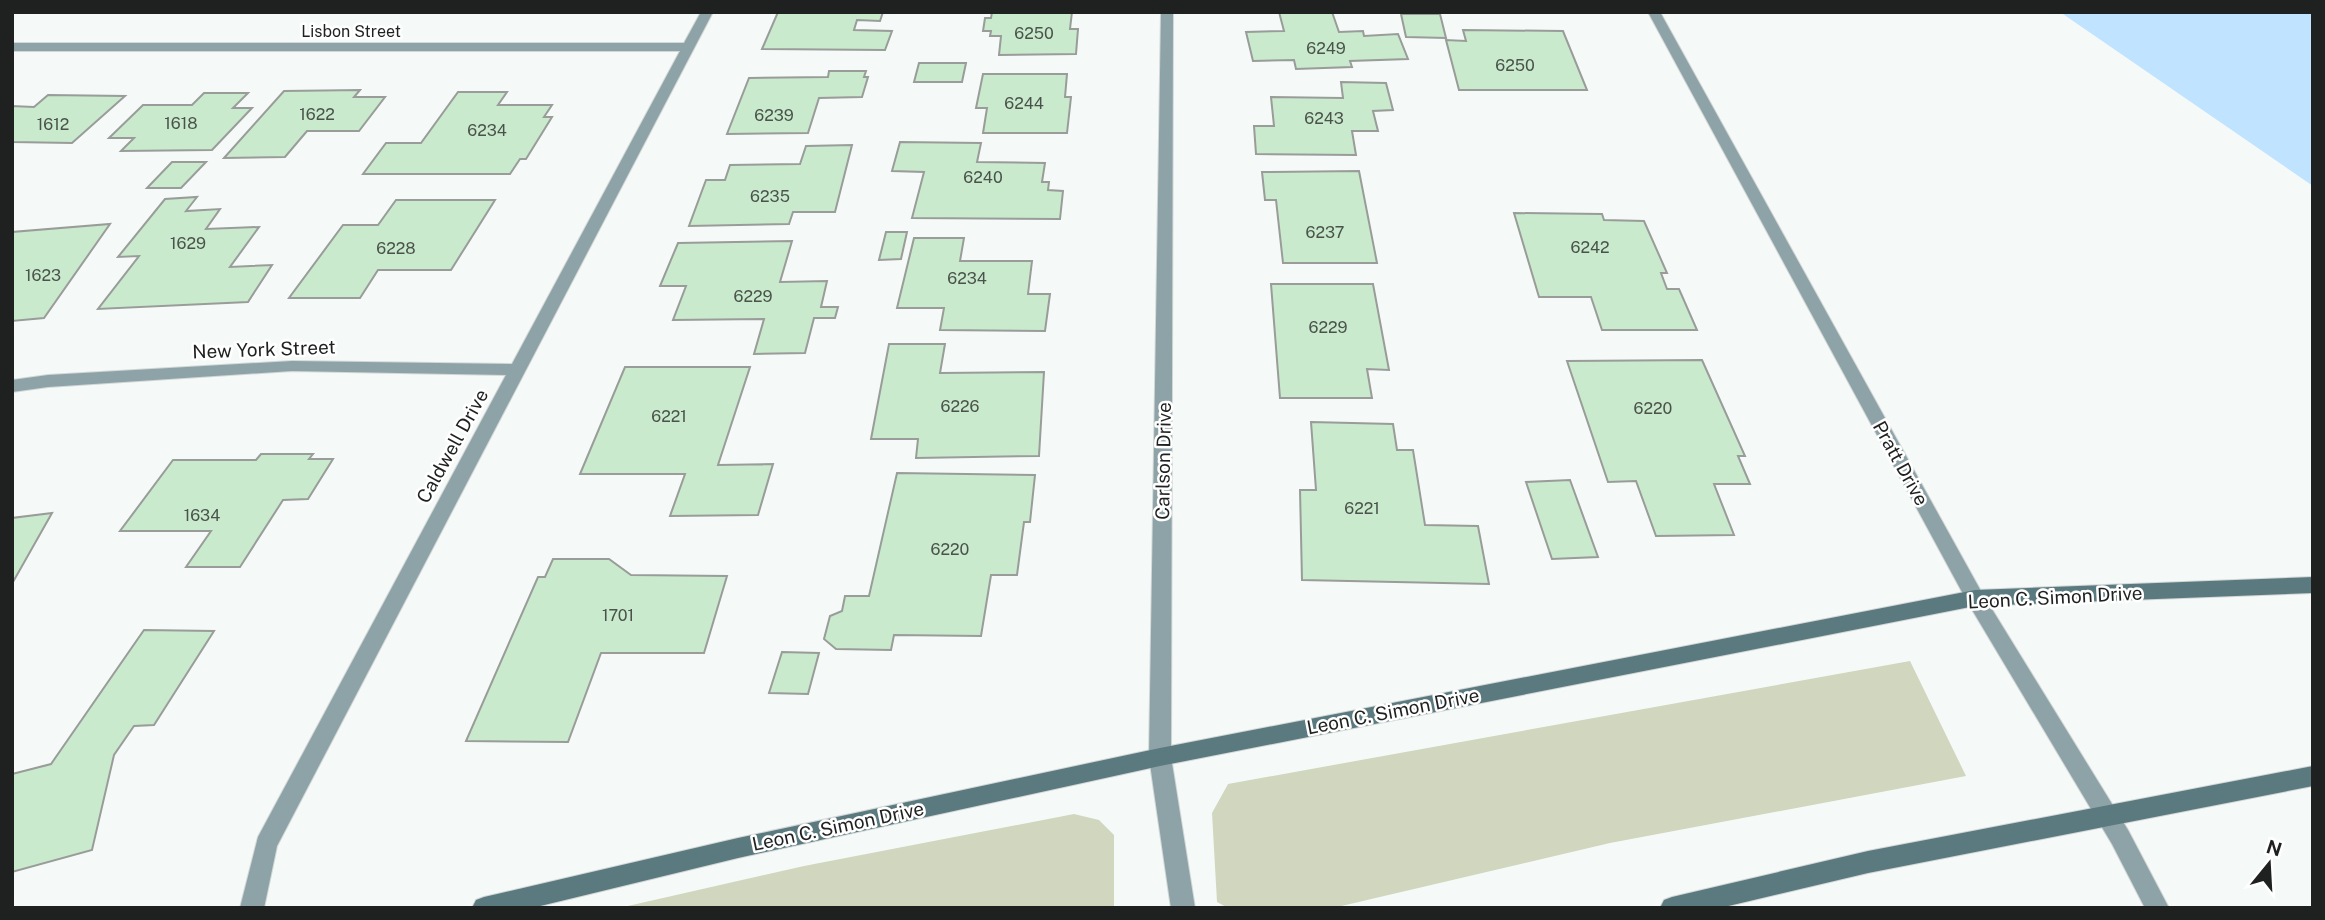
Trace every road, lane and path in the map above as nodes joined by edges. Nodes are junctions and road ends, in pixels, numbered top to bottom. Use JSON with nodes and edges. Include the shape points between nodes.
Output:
{"nodes":[{"id":1,"x":707,"y":12,"type":"edge"},
{"id":2,"x":1167,"y":12,"type":"edge"},
{"id":3,"x":1654,"y":12,"type":"edge"},
{"id":4,"x":12,"y":47,"type":"edge"},
{"id":5,"x":690,"y":47,"type":"junction"},
{"id":6,"x":518,"y":370,"type":"junction"},
{"id":7,"x":12,"y":386,"type":"edge"},
{"id":8,"x":2313,"y":585,"type":"edge"},
{"id":9,"x":1975,"y":598,"type":"junction"},
{"id":10,"x":1160,"y":757,"type":"junction"},
{"id":11,"x":2313,"y":776,"type":"edge"},
{"id":12,"x":2107,"y":815,"type":"junction"},
{"id":13,"x":252,"y":908,"type":"edge"},
{"id":14,"x":484,"y":908,"type":"edge"},
{"id":15,"x":1183,"y":908,"type":"edge"},
{"id":16,"x":1672,"y":908,"type":"edge"},
{"id":17,"x":2157,"y":908,"type":"edge"}],
"edges":[{"from":1,"to":5,"type":"street","name":"Caldwell Drive"},
{"from":2,"to":10,"type":"street","name":"Carlson Drive"},
{"from":3,"to":9,"type":"street","name":"Pratt Drive"},
{"from":4,"to":5,"type":"street","name":"Lisbon Street"},
{"from":5,"to":6,"type":"street","name":"Caldwell Drive"},
{"from":6,"to":7,"type":"street","name":"New York Street","via":[[292,366]]},
{"from":6,"to":13,"type":"street","name":"Caldwell Drive","via":[[266,844]]},
{"from":8,"to":9,"type":"main road","name":"Leon C. Simon Drive"},
{"from":9,"to":10,"type":"main road","name":"Leon C. Simon Drive"},
{"from":9,"to":12,"type":"street","name":"Pratt Drive"},
{"from":10,"to":14,"type":"main road","name":"Leon C. Simon Drive"},
{"from":10,"to":15,"type":"street","name":"Carlson Drive"},
{"from":11,"to":12,"type":"main road"},
{"from":12,"to":16,"type":"main road","via":[[1868,862]]},
{"from":12,"to":17,"type":"street","name":"Pratt Drive"}]}
